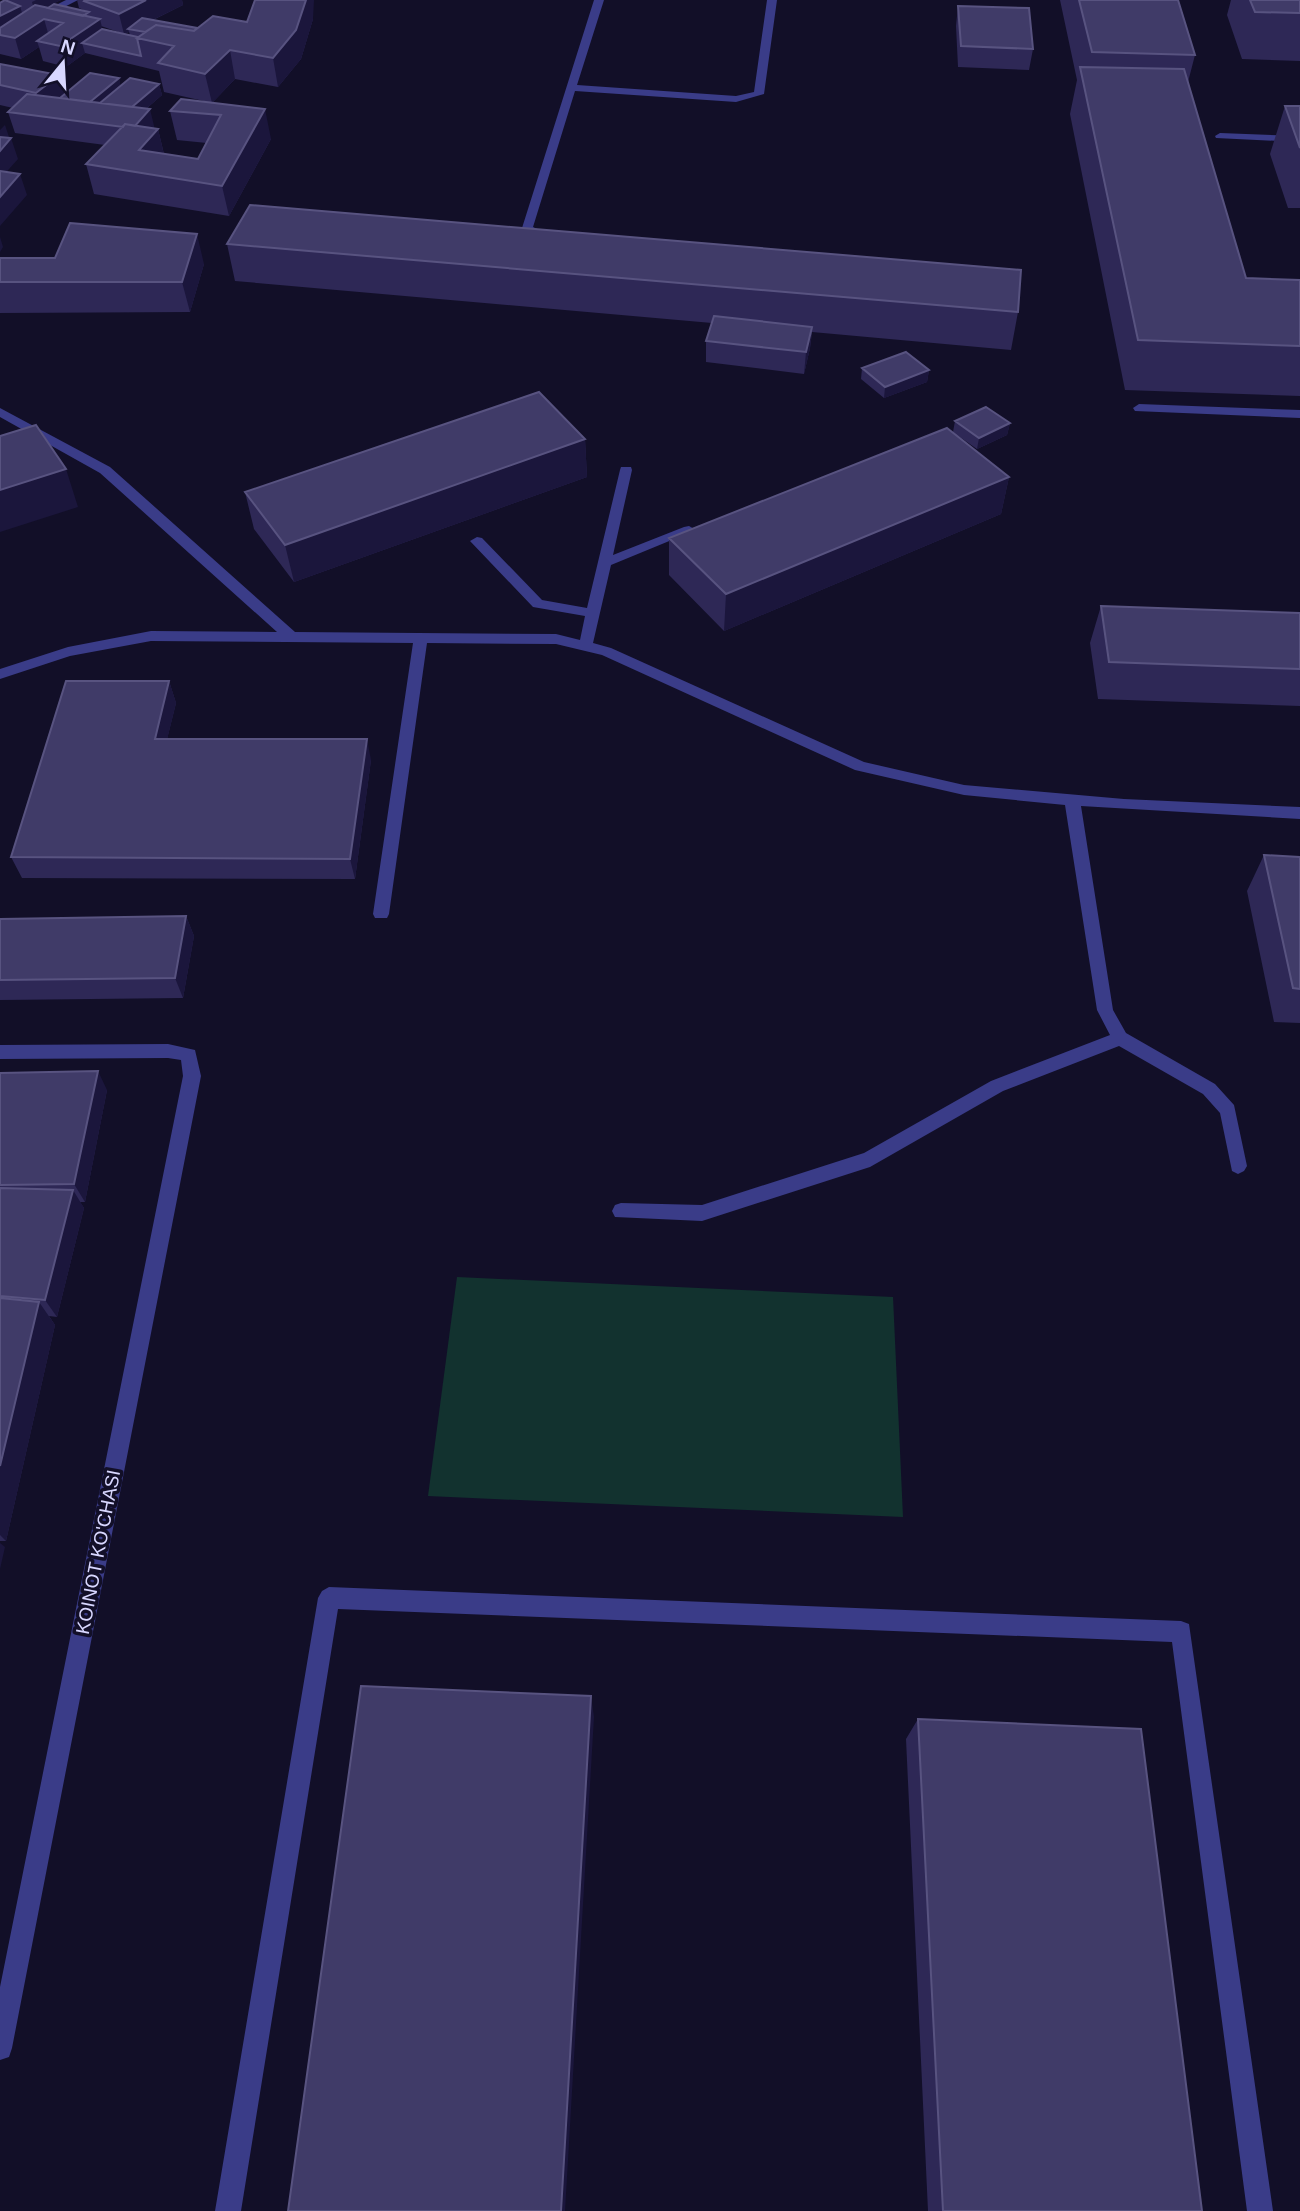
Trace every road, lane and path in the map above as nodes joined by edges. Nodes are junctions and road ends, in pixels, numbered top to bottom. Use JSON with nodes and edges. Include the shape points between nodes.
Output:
{"nodes":[{"id":1,"x":73,"y":0,"type":"edge"},
{"id":2,"x":599,"y":0,"type":"edge"},
{"id":3,"x":772,"y":0,"type":"edge"},
{"id":4,"x":0,"y":37,"type":"edge"},
{"id":5,"x":572,"y":88,"type":"junction"},
{"id":6,"x":1220,"y":136,"type":"dead end"},
{"id":7,"x":1300,"y":139,"type":"edge"},
{"id":8,"x":564,"y":240,"type":"edge"},
{"id":9,"x":1139,"y":408,"type":"dead end"},
{"id":10,"x":0,"y":412,"type":"edge"},
{"id":11,"x":1300,"y":414,"type":"edge"},
{"id":12,"x":626,"y":470,"type":"dead end"},
{"id":13,"x":704,"y":525,"type":"edge"},
{"id":14,"x":477,"y":541,"type":"dead end"},
{"id":15,"x":604,"y":563,"type":"junction"},
{"id":16,"x":593,"y":613,"type":"junction"},
{"id":17,"x":290,"y":636,"type":"junction"},
{"id":18,"x":421,"y":637,"type":"junction"},
{"id":19,"x":585,"y":647,"type":"junction"},
{"id":20,"x":0,"y":674,"type":"edge"},
{"id":21,"x":1072,"y":800,"type":"junction"},
{"id":22,"x":1300,"y":813,"type":"edge"},
{"id":23,"x":381,"y":914,"type":"dead end"},
{"id":24,"x":1120,"y":1038,"type":"junction"},
{"id":25,"x":0,"y":1052,"type":"edge"},
{"id":26,"x":1238,"y":1166,"type":"dead end"},
{"id":27,"x":621,"y":1211,"type":"dead end"},
{"id":28,"x":0,"y":2048,"type":"edge"},
{"id":29,"x":228,"y":2211,"type":"edge"},
{"id":30,"x":1260,"y":2211,"type":"edge"}],
"edges":[{"from":1,"to":4,"type":"street"},
{"from":2,"to":5,"type":"street"},
{"from":3,"to":5,"type":"street","via":[[759,94],[736,99]]},
{"from":5,"to":8,"type":"street","via":[[527,228]]},
{"from":6,"to":7,"type":"street"},
{"from":9,"to":11,"type":"street"},
{"from":10,"to":17,"type":"street","via":[[105,470]]},
{"from":12,"to":15,"type":"street"},
{"from":13,"to":15,"type":"street"},
{"from":14,"to":16,"type":"street","via":[[538,604]]},
{"from":15,"to":16,"type":"street"},
{"from":16,"to":19,"type":"street"},
{"from":17,"to":18,"type":"street"},
{"from":17,"to":20,"type":"street","via":[[150,636],[68,652]]},
{"from":18,"to":19,"type":"street","via":[[556,639]]},
{"from":18,"to":23,"type":"street"},
{"from":19,"to":21,"type":"street","via":[[606,651],[860,766],[964,790]]},
{"from":21,"to":22,"type":"street"},
{"from":21,"to":24,"type":"street","via":[[1105,1010]]},
{"from":24,"to":26,"type":"street","via":[[1209,1089],[1222,1102],[1228,1110]]},
{"from":24,"to":27,"type":"street","via":[[997,1086],[870,1159],[702,1213]]},
{"from":25,"to":28,"type":"street","name":"KOINOT KO'CHASI","via":[[168,1051],[189,1055],[192,1076]]},
{"from":29,"to":30,"type":"street","via":[[329,1598],[1181,1632]]}]}
